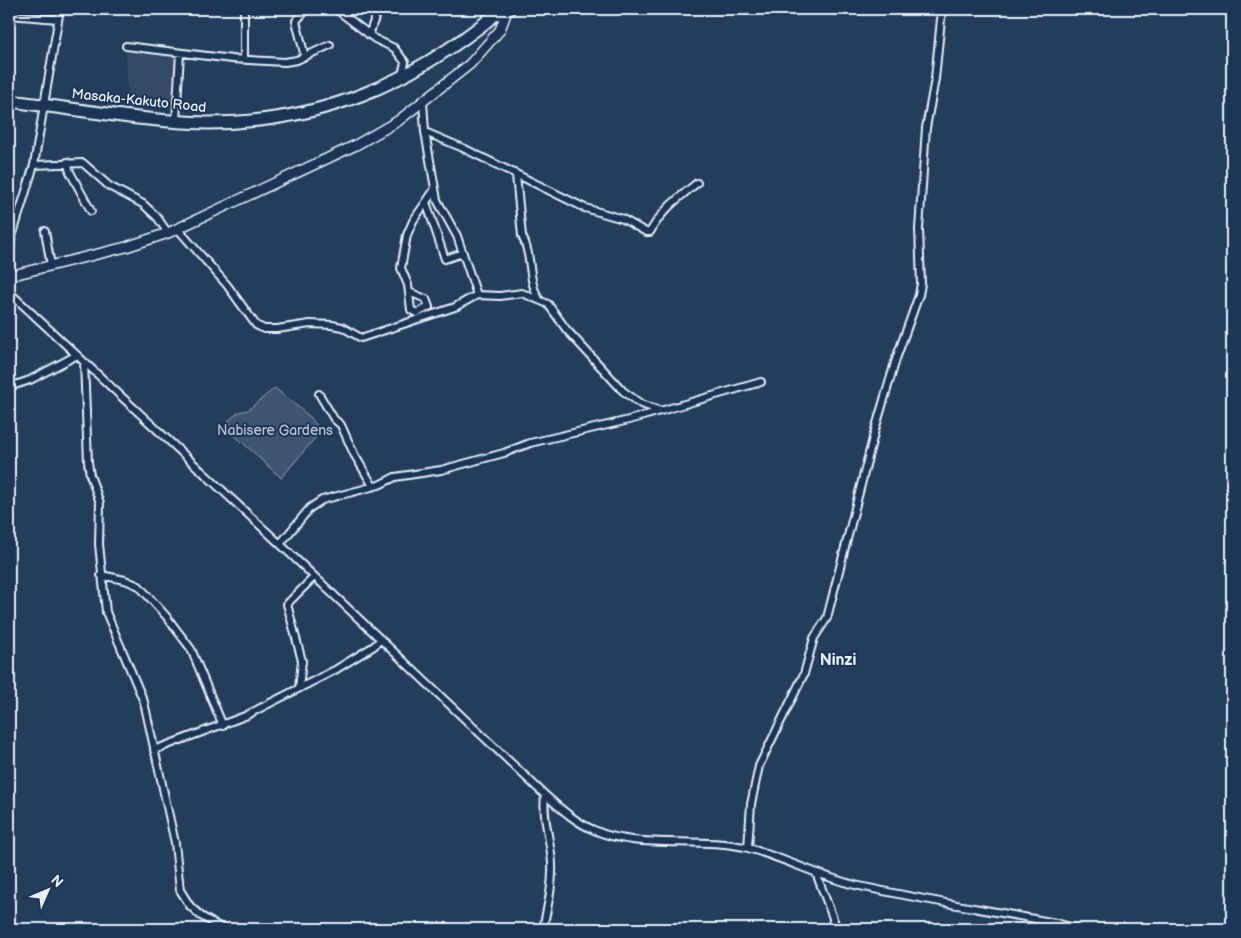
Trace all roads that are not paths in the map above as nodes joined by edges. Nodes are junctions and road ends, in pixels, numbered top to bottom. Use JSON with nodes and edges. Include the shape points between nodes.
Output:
{"nodes":[{"id":1,"x":60,"y":9,"type":"edge"},
{"id":2,"x":244,"y":9,"type":"edge"},
{"id":3,"x":307,"y":9,"type":"edge"},
{"id":4,"x":336,"y":9,"type":"edge"},
{"id":5,"x":378,"y":9,"type":"edge"},
{"id":6,"x":942,"y":9,"type":"edge"},
{"id":7,"x":508,"y":10,"type":"edge"},
{"id":8,"x":9,"y":15,"type":"edge"},
{"id":9,"x":58,"y":19,"type":"junction"},
{"id":10,"x":370,"y":35,"type":"junction"},
{"id":11,"x":330,"y":45,"type":"dead end"},
{"id":12,"x":126,"y":46,"type":"dead end"},
{"id":13,"x":180,"y":53,"type":"junction"},
{"id":14,"x":305,"y":57,"type":"junction"},
{"id":15,"x":244,"y":59,"type":"junction"},
{"id":16,"x":402,"y":78,"type":"junction"},
{"id":17,"x":9,"y":101,"type":"edge"},
{"id":18,"x":423,"y":102,"type":"junction"},
{"id":19,"x":44,"y":105,"type":"junction"},
{"id":20,"x":176,"y":121,"type":"junction"},
{"id":21,"x":425,"y":132,"type":"junction"},
{"id":22,"x":67,"y":162,"type":"junction"},
{"id":23,"x":34,"y":165,"type":"junction"},
{"id":24,"x":516,"y":175,"type":"junction"},
{"id":25,"x":697,"y":183,"type":"dead end"},
{"id":26,"x":435,"y":189,"type":"junction"},
{"id":27,"x":426,"y":202,"type":"junction"},
{"id":28,"x":91,"y":211,"type":"dead end"},
{"id":29,"x":177,"y":228,"type":"junction"},
{"id":30,"x":45,"y":231,"type":"dead end"},
{"id":31,"x":168,"y":232,"type":"junction"},
{"id":32,"x":463,"y":253,"type":"junction"},
{"id":33,"x":52,"y":266,"type":"junction"},
{"id":34,"x":9,"y":270,"type":"edge"},
{"id":35,"x":9,"y":276,"type":"edge"},
{"id":36,"x":9,"y":292,"type":"edge"},
{"id":37,"x":409,"y":292,"type":"dead end"},
{"id":38,"x":477,"y":295,"type":"junction"},
{"id":39,"x":539,"y":300,"type":"junction"},
{"id":40,"x":77,"y":355,"type":"junction"},
{"id":41,"x":84,"y":362,"type":"junction"},
{"id":42,"x":761,"y":382,"type":"dead end"},
{"id":43,"x":9,"y":387,"type":"edge"},
{"id":44,"x":319,"y":394,"type":"dead end"},
{"id":45,"x":661,"y":411,"type":"junction"},
{"id":46,"x":374,"y":486,"type":"junction"},
{"id":47,"x":280,"y":544,"type":"junction"},
{"id":48,"x":101,"y":574,"type":"junction"},
{"id":49,"x":314,"y":577,"type":"junction"},
{"id":50,"x":381,"y":639,"type":"junction"},
{"id":51,"x":300,"y":688,"type":"junction"},
{"id":52,"x":223,"y":726,"type":"junction"},
{"id":53,"x":154,"y":750,"type":"junction"},
{"id":54,"x":545,"y":795,"type":"junction"},
{"id":55,"x":748,"y":848,"type":"junction"},
{"id":56,"x":816,"y":873,"type":"junction"},
{"id":57,"x":833,"y":920,"type":"junction"},
{"id":58,"x":223,"y":929,"type":"edge"},
{"id":59,"x":543,"y":929,"type":"edge"},
{"id":60,"x":830,"y":929,"type":"edge"},
{"id":61,"x":837,"y":929,"type":"edge"},
{"id":62,"x":1078,"y":929,"type":"edge"}],
"edges":[{"from":1,"to":9,"type":"street"},
{"from":2,"to":15,"type":"street"},
{"from":3,"to":14,"type":"street","via":[[296,21]]},
{"from":4,"to":10,"type":"street"},
{"from":5,"to":10,"type":"street"},
{"from":6,"to":55,"type":"street","via":[[926,128],[919,295],[875,430],[827,618],[814,638],[804,674],[757,773],[748,826]]},
{"from":7,"to":16,"type":"highway","name":"Masaka-Kakuto Road","via":[[496,14]]},
{"from":7,"to":18,"type":"street","via":[[500,30],[481,52]]},
{"from":8,"to":9,"type":"street"},
{"from":9,"to":19,"type":"street"},
{"from":10,"to":16,"type":"street","via":[[394,48],[403,58],[406,65]]},
{"from":11,"to":14,"type":"street"},
{"from":12,"to":13,"type":"street"},
{"from":13,"to":15,"type":"street"},
{"from":13,"to":20,"type":"street"},
{"from":14,"to":15,"type":"street","via":[[292,62]]},
{"from":16,"to":20,"type":"highway","name":"Masaka-Kakuto Road","via":[[364,96],[286,117],[232,122]]},
{"from":17,"to":19,"type":"highway","name":"Masaka-Kakuto Road"},
{"from":18,"to":21,"type":"street"},
{"from":18,"to":29,"type":"street","via":[[356,145]]},
{"from":19,"to":20,"type":"highway","name":"Masaka-Kakuto Road"},
{"from":19,"to":23,"type":"street"},
{"from":21,"to":24,"type":"street"},
{"from":21,"to":26,"type":"street"},
{"from":22,"to":23,"type":"street"},
{"from":22,"to":28,"type":"street"},
{"from":22,"to":31,"type":"street","via":[[83,163],[109,186],[131,196],[150,210]]},
{"from":23,"to":34,"type":"street","via":[[15,224]]},
{"from":24,"to":25,"type":"street","via":[[585,208],[623,219],[648,233],[667,207]]},
{"from":24,"to":39,"type":"street","via":[[522,236],[527,244],[532,286]]},
{"from":26,"to":27,"type":"street"},
{"from":26,"to":32,"type":"street"},
{"from":27,"to":32,"type":"street","via":[[445,259]]},
{"from":27,"to":37,"type":"street","via":[[409,228],[403,254],[401,268]]},
{"from":29,"to":31,"type":"street"},
{"from":29,"to":38,"type":"street","via":[[227,285],[256,325],[264,329],[332,325],[361,338],[455,307]]},
{"from":30,"to":33,"type":"street"},
{"from":31,"to":33,"type":"street","via":[[126,247]]},
{"from":32,"to":38,"type":"street"},
{"from":33,"to":35,"type":"street"},
{"from":36,"to":40,"type":"street"},
{"from":38,"to":39,"type":"street","via":[[522,293]]},
{"from":39,"to":45,"type":"street","via":[[548,304],[623,391],[641,404]]},
{"from":40,"to":41,"type":"street"},
{"from":40,"to":43,"type":"street","via":[[30,380]]},
{"from":41,"to":47,"type":"street"},
{"from":41,"to":48,"type":"street","via":[[88,462],[102,514]]},
{"from":42,"to":45,"type":"street"},
{"from":44,"to":46,"type":"street","via":[[340,424]]},
{"from":45,"to":46,"type":"street","via":[[525,444],[440,470],[395,477]]},
{"from":46,"to":47,"type":"street","via":[[316,504]]},
{"from":47,"to":49,"type":"street"},
{"from":48,"to":52,"type":"street","via":[[139,586],[166,616],[191,649]]},
{"from":48,"to":53,"type":"street","via":[[109,622],[142,693]]},
{"from":49,"to":50,"type":"street"},
{"from":49,"to":51,"type":"street","via":[[287,604],[302,661]]},
{"from":50,"to":51,"type":"street","via":[[335,670]]},
{"from":50,"to":54,"type":"street"},
{"from":51,"to":52,"type":"street"},
{"from":52,"to":53,"type":"street"},
{"from":53,"to":58,"type":"street","via":[[175,843],[180,890],[190,906]]},
{"from":54,"to":55,"type":"street","via":[[573,819],[607,835]]},
{"from":54,"to":59,"type":"street","via":[[552,876]]},
{"from":55,"to":56,"type":"street"},
{"from":56,"to":57,"type":"street"},
{"from":56,"to":62,"type":"street","via":[[854,884]]},
{"from":57,"to":60,"type":"street"},
{"from":57,"to":61,"type":"street"}]}
